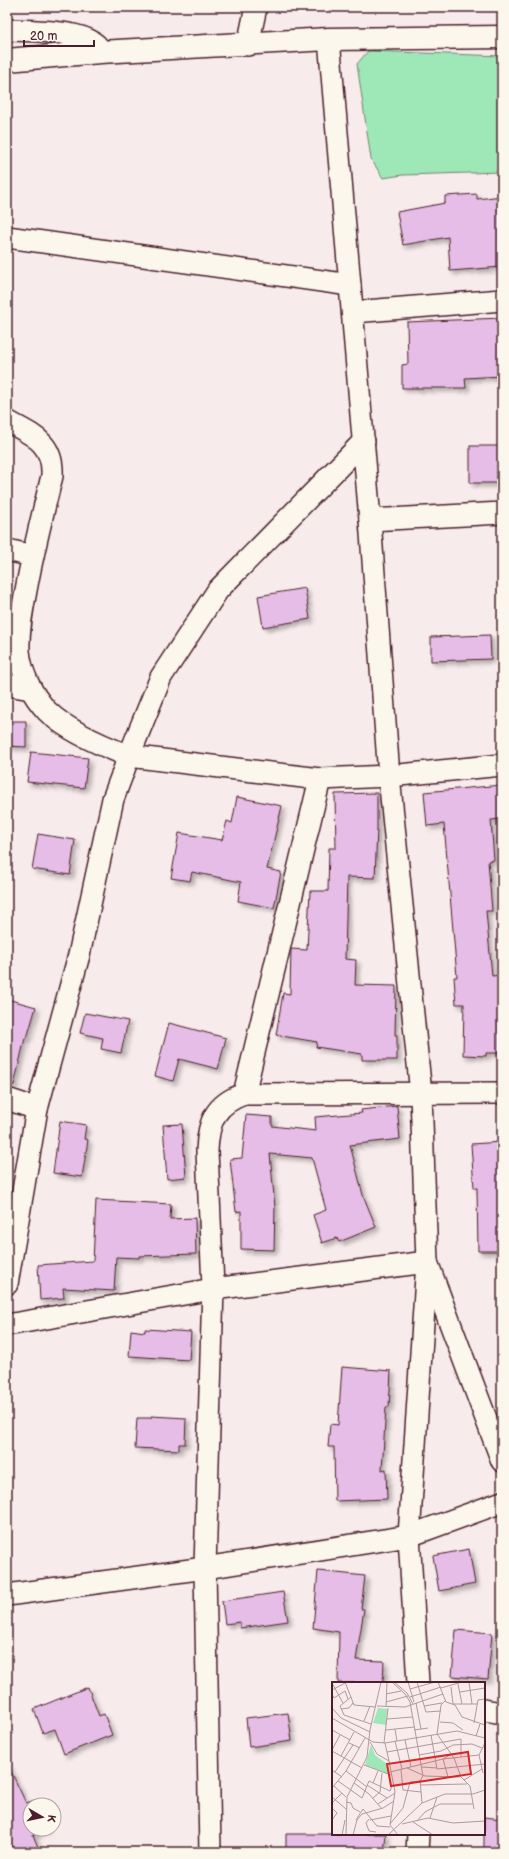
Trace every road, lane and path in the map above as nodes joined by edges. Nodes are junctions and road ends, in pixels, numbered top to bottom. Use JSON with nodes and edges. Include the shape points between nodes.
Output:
{"nodes":[{"id":1,"x":256,"y":7,"type":"edge"},
{"id":2,"x":7,"y":30,"type":"edge"},
{"id":3,"x":502,"y":37,"type":"edge"},
{"id":4,"x":330,"y":39,"type":"junction"},
{"id":5,"x":248,"y":45,"type":"junction"},
{"id":6,"x":100,"y":52,"type":"junction"},
{"id":7,"x":7,"y":60,"type":"edge"},
{"id":8,"x":7,"y":237,"type":"edge"},
{"id":9,"x":350,"y":285,"type":"junction"},
{"id":10,"x":502,"y":300,"type":"edge"},
{"id":11,"x":353,"y":312,"type":"junction"},
{"id":12,"x":7,"y":421,"type":"edge"},
{"id":13,"x":364,"y":441,"type":"junction"},
{"id":14,"x":502,"y":513,"type":"edge"},
{"id":15,"x":370,"y":520,"type":"junction"},
{"id":16,"x":7,"y":550,"type":"edge"},
{"id":17,"x":33,"y":556,"type":"junction"},
{"id":18,"x":7,"y":685,"type":"edge"},
{"id":19,"x":31,"y":689,"type":"junction"},
{"id":20,"x":129,"y":756,"type":"junction"},
{"id":21,"x":502,"y":765,"type":"edge"},
{"id":22,"x":389,"y":776,"type":"junction"},
{"id":23,"x":320,"y":779,"type":"junction"},
{"id":24,"x":502,"y":1093,"type":"edge"},
{"id":25,"x":244,"y":1094,"type":"junction"},
{"id":26,"x":421,"y":1094,"type":"junction"},
{"id":27,"x":7,"y":1099,"type":"edge"},
{"id":28,"x":37,"y":1109,"type":"junction"},
{"id":29,"x":427,"y":1262,"type":"junction"},
{"id":30,"x":7,"y":1284,"type":"edge"},
{"id":31,"x":213,"y":1289,"type":"junction"},
{"id":32,"x":7,"y":1325,"type":"edge"},
{"id":33,"x":502,"y":1462,"type":"edge"},
{"id":34,"x":502,"y":1502,"type":"edge"},
{"id":35,"x":409,"y":1536,"type":"junction"},
{"id":36,"x":205,"y":1568,"type":"junction"},
{"id":37,"x":7,"y":1595,"type":"edge"},
{"id":38,"x":418,"y":1682,"type":"edge"},
{"id":39,"x":485,"y":1710,"type":"edge"},
{"id":40,"x":502,"y":1713,"type":"edge"},
{"id":41,"x":418,"y":1835,"type":"edge"},
{"id":42,"x":210,"y":1852,"type":"edge"},
{"id":43,"x":417,"y":1852,"type":"edge"}],
"edges":[{"from":1,"to":5,"type":"street"},
{"from":2,"to":6,"type":"street","via":[[70,34],[92,41]]},
{"from":3,"to":4,"type":"street"},
{"from":4,"to":5,"type":"street"},
{"from":4,"to":9,"type":"street"},
{"from":5,"to":6,"type":"street"},
{"from":6,"to":7,"type":"street"},
{"from":8,"to":9,"type":"street"},
{"from":9,"to":11,"type":"street"},
{"from":10,"to":11,"type":"street"},
{"from":11,"to":13,"type":"street"},
{"from":12,"to":17,"type":"street","via":[[38,439],[46,447],[52,464],[52,476]]},
{"from":13,"to":15,"type":"street"},
{"from":13,"to":20,"type":"street","via":[[218,590],[161,677]]},
{"from":14,"to":15,"type":"street"},
{"from":15,"to":22,"type":"street"},
{"from":16,"to":17,"type":"street"},
{"from":17,"to":19,"type":"street","via":[[20,631],[19,652],[24,674]]},
{"from":18,"to":19,"type":"street"},
{"from":19,"to":20,"type":"street","via":[[48,712],[64,723],[99,744]]},
{"from":20,"to":23,"type":"street"},
{"from":20,"to":28,"type":"street","via":[[113,799],[79,955]]},
{"from":21,"to":22,"type":"street"},
{"from":22,"to":23,"type":"street"},
{"from":22,"to":26,"type":"street"},
{"from":23,"to":25,"type":"street"},
{"from":24,"to":26,"type":"street"},
{"from":25,"to":26,"type":"street"},
{"from":25,"to":31,"type":"street","via":[[221,1106],[213,1117],[207,1134]]},
{"from":26,"to":29,"type":"street"},
{"from":27,"to":28,"type":"street"},
{"from":28,"to":30,"type":"street"},
{"from":29,"to":31,"type":"street"},
{"from":29,"to":33,"type":"street"},
{"from":29,"to":35,"type":"street"},
{"from":31,"to":32,"type":"street"},
{"from":31,"to":36,"type":"street"},
{"from":34,"to":35,"type":"street"},
{"from":35,"to":36,"type":"street"},
{"from":35,"to":38,"type":"street"},
{"from":36,"to":37,"type":"street"},
{"from":36,"to":42,"type":"street"},
{"from":39,"to":40,"type":"street"},
{"from":41,"to":43,"type":"street"}]}
